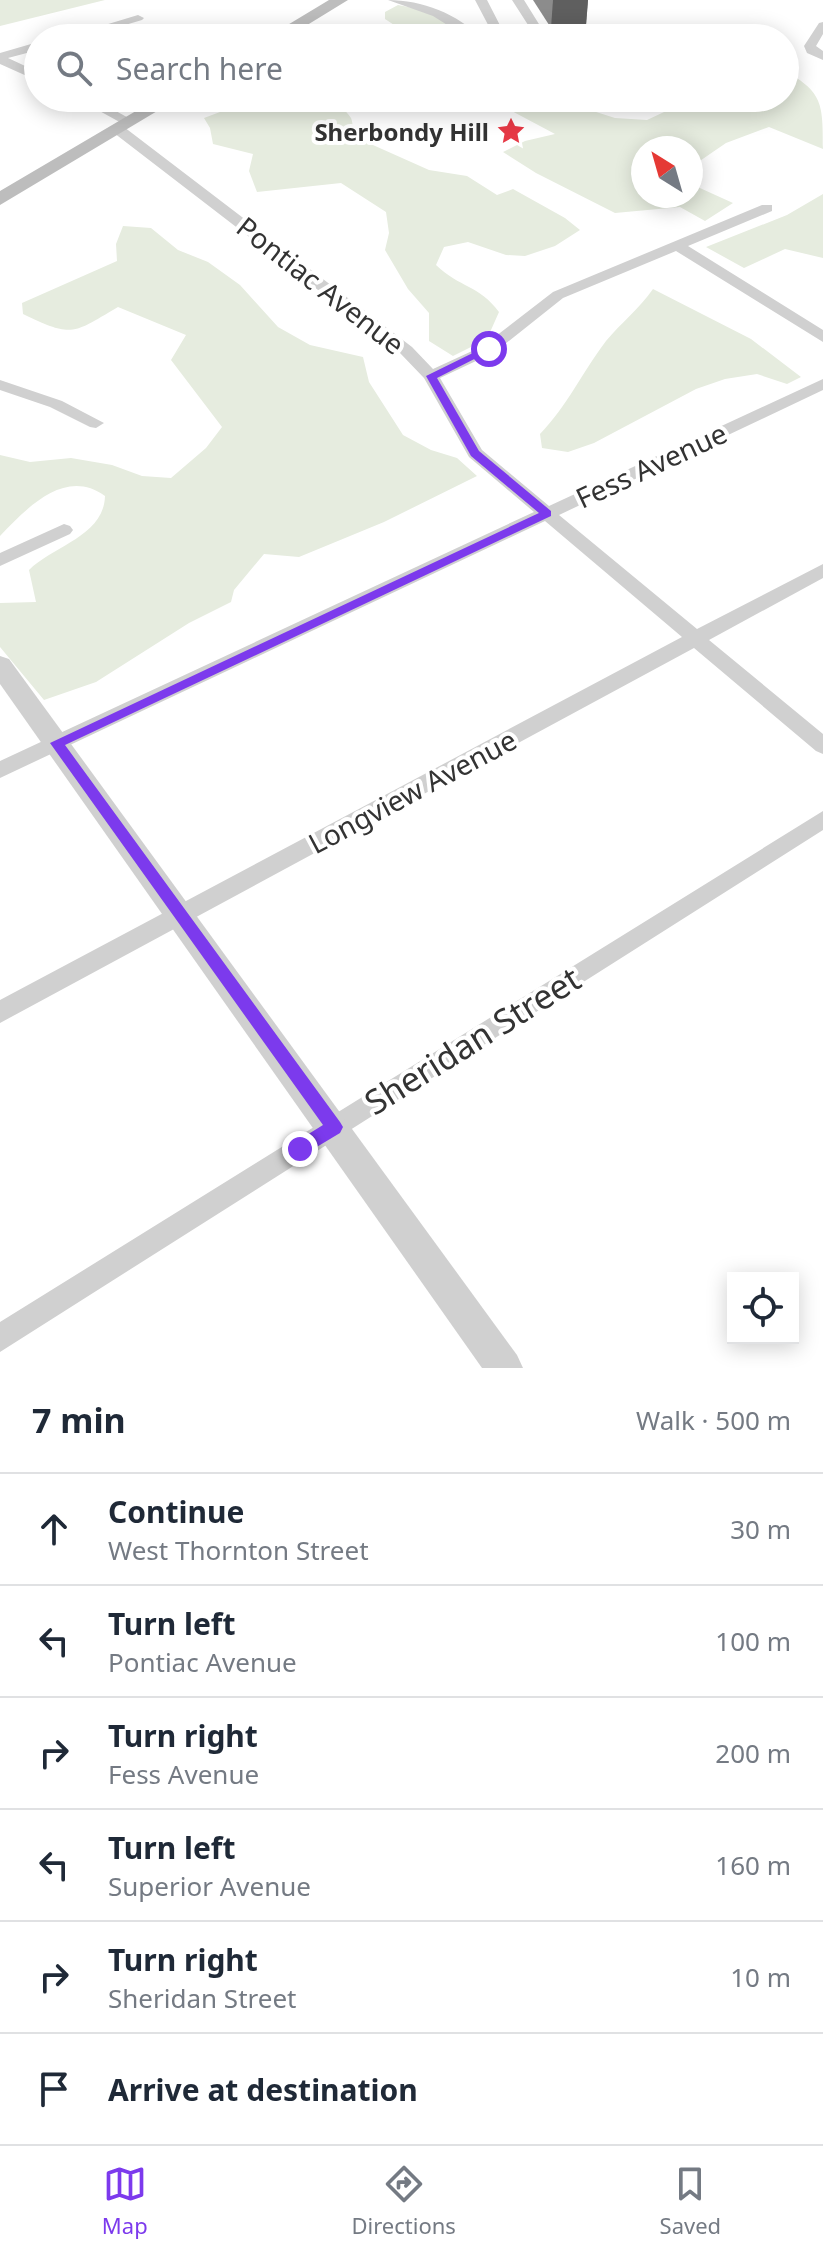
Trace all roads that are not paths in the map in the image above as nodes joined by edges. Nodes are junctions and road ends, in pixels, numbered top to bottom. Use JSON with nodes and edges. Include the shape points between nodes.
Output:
{"nodes":[{"id":1,"x":394,"y":0,"type":"edge"},
{"id":2,"x":481,"y":0,"type":"edge"},
{"id":3,"x":518,"y":0,"type":"edge"},
{"id":4,"x":330,"y":2,"type":"edge"},
{"id":5,"x":415,"y":2,"type":"edge"},
{"id":6,"x":138,"y":18,"type":"dead end"},
{"id":7,"x":117,"y":24,"type":"edge"},
{"id":8,"x":296,"y":24,"type":"edge"},
{"id":9,"x":459,"y":24,"type":"edge"},
{"id":10,"x":494,"y":24,"type":"edge"},
{"id":11,"x":533,"y":24,"type":"edge"},
{"id":12,"x":823,"y":25,"type":"edge"},
{"id":13,"x":24,"y":50,"type":"edge"},
{"id":14,"x":823,"y":56,"type":"edge"},
{"id":15,"x":0,"y":58,"type":"edge"},
{"id":16,"x":24,"y":70,"type":"edge"},
{"id":17,"x":103,"y":112,"type":"edge"},
{"id":18,"x":147,"y":112,"type":"edge"},
{"id":19,"x":124,"y":126,"type":"junction"},
{"id":20,"x":0,"y":199,"type":"edge"},
{"id":21,"x":767,"y":208,"type":"dead end"},
{"id":22,"x":676,"y":245,"type":"junction"},
{"id":23,"x":823,"y":337,"type":"edge"},
{"id":24,"x":431,"y":376,"type":"junction"},
{"id":25,"x":823,"y":384,"type":"edge"},
{"id":26,"x":0,"y":385,"type":"edge"},
{"id":27,"x":96,"y":423,"type":"dead end"},
{"id":28,"x":547,"y":514,"type":"junction"},
{"id":29,"x":64,"y":530,"type":"dead end"},
{"id":30,"x":0,"y":560,"type":"edge"},
{"id":31,"x":823,"y":570,"type":"edge"},
{"id":32,"x":696,"y":639,"type":"junction"},
{"id":33,"x":0,"y":665,"type":"edge"},
{"id":34,"x":57,"y":743,"type":"junction"},
{"id":35,"x":823,"y":746,"type":"edge"},
{"id":36,"x":0,"y":770,"type":"edge"},
{"id":37,"x":823,"y":819,"type":"edge"},
{"id":38,"x":181,"y":915,"type":"junction"},
{"id":39,"x":0,"y":1012,"type":"edge"},
{"id":40,"x":334,"y":1127,"type":"junction"},
{"id":41,"x":0,"y":1338,"type":"edge"},
{"id":42,"x":504,"y":1368,"type":"edge"}],
"edges":[{"from":1,"to":5,"type":"street"},
{"from":2,"to":10,"type":"street"},
{"from":3,"to":11,"type":"street"},
{"from":4,"to":8,"type":"main road"},
{"from":5,"to":9,"type":"street"},
{"from":6,"to":7,"type":"street"},
{"from":12,"to":14,"type":"street","via":[[810,46]]},
{"from":13,"to":15,"type":"street"},
{"from":15,"to":16,"type":"street"},
{"from":17,"to":19,"type":"street","name":"Pontiac Avenue"},
{"from":18,"to":19,"type":"main road"},
{"from":19,"to":20,"type":"main road"},
{"from":19,"to":24,"type":"street","name":"Pontiac Avenue","via":[[406,350]]},
{"from":21,"to":22,"type":"street"},
{"from":22,"to":23,"type":"street"},
{"from":22,"to":24,"type":"street","via":[[558,295],[489,349]]},
{"from":24,"to":28,"type":"street","name":"Pontiac Avenue","via":[[475,453]]},
{"from":25,"to":28,"type":"street","name":"Fess Avenue"},
{"from":26,"to":27,"type":"street"},
{"from":28,"to":32,"type":"street","name":"Pontiac Avenue"},
{"from":28,"to":34,"type":"street","name":"Fess Avenue"},
{"from":29,"to":30,"type":"street"},
{"from":31,"to":32,"type":"street","name":"Longview Avenue"},
{"from":32,"to":35,"type":"street","name":"Pontiac Avenue"},
{"from":32,"to":38,"type":"street","name":"Longview Avenue"},
{"from":33,"to":34,"type":"street"},
{"from":34,"to":36,"type":"street","name":"Fess Avenue"},
{"from":34,"to":38,"type":"street"},
{"from":37,"to":40,"type":"street","name":"Sheridan Street"},
{"from":38,"to":39,"type":"street","name":"Longview Avenue"},
{"from":38,"to":40,"type":"street"},
{"from":40,"to":41,"type":"street","name":"Sheridan Street"},
{"from":40,"to":42,"type":"street"}]}
